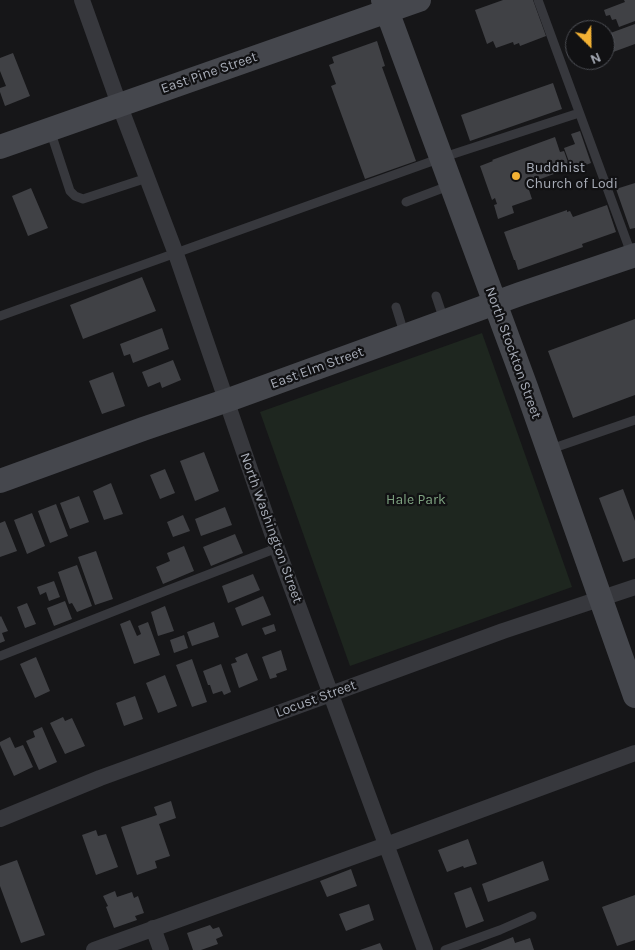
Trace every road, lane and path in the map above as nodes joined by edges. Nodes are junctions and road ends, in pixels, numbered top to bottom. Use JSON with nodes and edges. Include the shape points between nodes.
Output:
{"nodes":[{"id":1,"x":82,"y":0,"type":"edge"},
{"id":2,"x":419,"y":0,"type":"edge"},
{"id":3,"x":538,"y":0,"type":"edge"},
{"id":4,"x":385,"y":6,"type":"edge"},
{"id":5,"x":119,"y":104,"type":"junction"},
{"id":6,"x":579,"y":113,"type":"junction"},
{"id":7,"x":50,"y":129,"type":"junction"},
{"id":8,"x":0,"y":147,"type":"edge"},
{"id":9,"x":441,"y":158,"type":"junction"},
{"id":10,"x":147,"y":178,"type":"junction"},
{"id":11,"x":451,"y":185,"type":"junction"},
{"id":12,"x":406,"y":202,"type":"dead end"},
{"id":13,"x":176,"y":254,"type":"junction"},
{"id":14,"x":634,"y":255,"type":"edge"},
{"id":15,"x":436,"y":296,"type":"dead end"},
{"id":16,"x":495,"y":304,"type":"junction"},
{"id":17,"x":396,"y":307,"type":"dead end"},
{"id":18,"x":0,"y":316,"type":"edge"},
{"id":19,"x":444,"y":322,"type":"junction"},
{"id":20,"x":405,"y":336,"type":"junction"},
{"id":21,"x":226,"y":400,"type":"junction"},
{"id":22,"x":635,"y":420,"type":"edge"},
{"id":23,"x":548,"y":450,"type":"junction"},
{"id":24,"x":0,"y":482,"type":"edge"},
{"id":25,"x":277,"y":548,"type":"junction"},
{"id":26,"x":635,"y":587,"type":"edge"},
{"id":27,"x":601,"y":599,"type":"junction"},
{"id":28,"x":0,"y":656,"type":"edge"},
{"id":29,"x":331,"y":694,"type":"junction"},
{"id":30,"x":635,"y":696,"type":"edge"},
{"id":31,"x":635,"y":753,"type":"edge"},
{"id":32,"x":0,"y":819,"type":"edge"},
{"id":33,"x":386,"y":845,"type":"junction"},
{"id":34,"x":532,"y":916,"type":"dead end"},
{"id":35,"x":153,"y":928,"type":"junction"},
{"id":36,"x":94,"y":950,"type":"edge"},
{"id":37,"x":161,"y":950,"type":"edge"},
{"id":38,"x":425,"y":950,"type":"edge"},
{"id":39,"x":445,"y":950,"type":"edge"}],
"edges":[{"from":1,"to":5,"type":"street","name":"North Washington Street"},
{"from":2,"to":4,"type":"street","name":"East Pine Street"},
{"from":3,"to":6,"type":"lane"},
{"from":4,"to":5,"type":"street","name":"East Pine Street"},
{"from":4,"to":9,"type":"street","name":"North Stockton Street"},
{"from":5,"to":7,"type":"street","name":"East Pine Street"},
{"from":5,"to":10,"type":"street","name":"North Washington Street"},
{"from":6,"to":9,"type":"lane"},
{"from":6,"to":14,"type":"lane"},
{"from":7,"to":8,"type":"street","name":"East Pine Street"},
{"from":7,"to":10,"type":"lane","via":[[74,196],[82,199]]},
{"from":9,"to":11,"type":"street","name":"North Stockton Street"},
{"from":9,"to":13,"type":"lane"},
{"from":10,"to":13,"type":"street","name":"North Washington Street"},
{"from":11,"to":12,"type":"lane"},
{"from":11,"to":16,"type":"street","name":"North Stockton Street"},
{"from":13,"to":18,"type":"lane"},
{"from":13,"to":21,"type":"street","name":"North Washington Street"},
{"from":14,"to":16,"type":"street","name":"East Elm Street"},
{"from":15,"to":19,"type":"lane"},
{"from":16,"to":19,"type":"street","name":"East Elm Street"},
{"from":16,"to":23,"type":"street","name":"North Stockton Street"},
{"from":17,"to":20,"type":"lane"},
{"from":19,"to":20,"type":"street","name":"East Elm Street"},
{"from":20,"to":21,"type":"street","name":"East Elm Street"},
{"from":21,"to":24,"type":"street","name":"East Elm Street"},
{"from":21,"to":25,"type":"street","name":"North Washington Street"},
{"from":22,"to":23,"type":"lane"},
{"from":23,"to":27,"type":"street","name":"North Stockton Street"},
{"from":25,"to":28,"type":"lane"},
{"from":25,"to":29,"type":"street","name":"North Washington Street"},
{"from":26,"to":27,"type":"street","name":"Locust Street"},
{"from":27,"to":29,"type":"street","name":"Locust Street"},
{"from":27,"to":30,"type":"street","name":"North Stockton Street"},
{"from":29,"to":32,"type":"street","name":"Locust Street","via":[[100,778]]},
{"from":29,"to":33,"type":"street","name":"North Washington Street"},
{"from":31,"to":33,"type":"street"},
{"from":33,"to":35,"type":"street"},
{"from":33,"to":38,"type":"street","name":"North Washington Street"},
{"from":34,"to":39,"type":"lane"},
{"from":35,"to":36,"type":"street"},
{"from":35,"to":37,"type":"street"}]}
